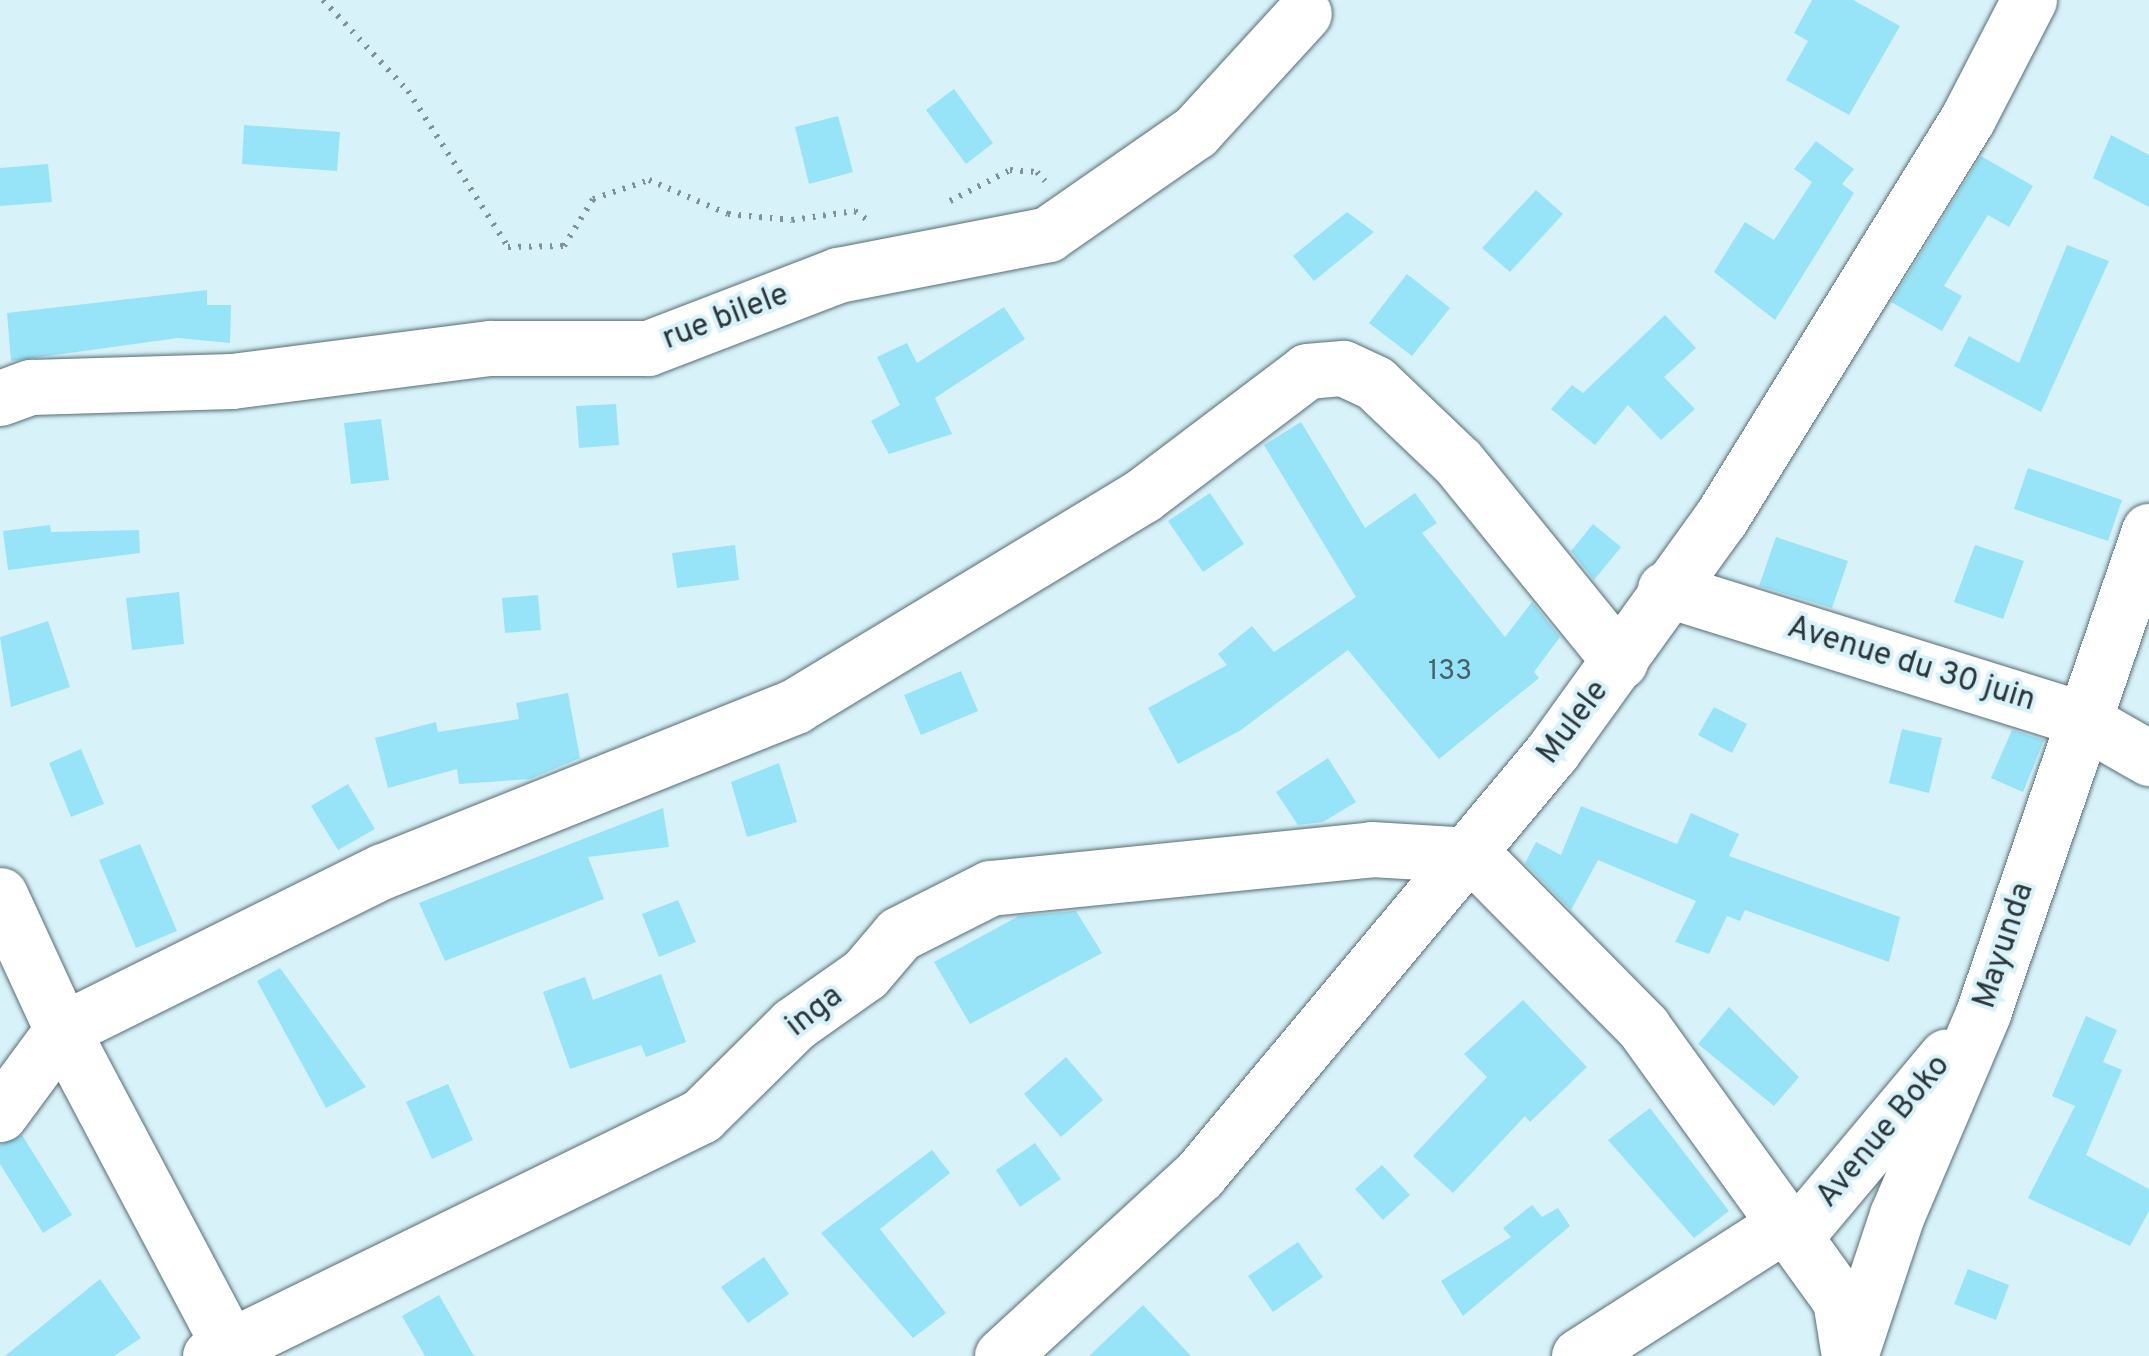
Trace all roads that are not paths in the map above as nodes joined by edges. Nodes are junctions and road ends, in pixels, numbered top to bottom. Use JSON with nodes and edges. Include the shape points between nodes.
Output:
{"nodes":[{"id":1,"x":2029,"y":0,"type":"edge"},
{"id":2,"x":1304,"y":13,"type":"dead end"},
{"id":3,"x":0,"y":398,"type":"edge"},
{"id":4,"x":2149,"y":531,"type":"edge"},
{"id":5,"x":1665,"y":589,"type":"junction"},
{"id":6,"x":1620,"y":661,"type":"junction"},
{"id":7,"x":2079,"y":718,"type":"junction"},
{"id":8,"x":2149,"y":758,"type":"edge"},
{"id":9,"x":1473,"y":855,"type":"junction"},
{"id":10,"x":0,"y":895,"type":"edge"},
{"id":11,"x":1984,"y":1013,"type":"junction"},
{"id":12,"x":62,"y":1030,"type":"junction"},
{"id":13,"x":0,"y":1114,"type":"edge"},
{"id":14,"x":1787,"y":1223,"type":"junction"},
{"id":15,"x":228,"y":1351,"type":"edge"},
{"id":16,"x":1002,"y":1356,"type":"edge"},
{"id":17,"x":1578,"y":1356,"type":"edge"},
{"id":18,"x":1849,"y":1356,"type":"edge"}],
"edges":[{"from":1,"to":5,"type":"street","name":"Mulele","via":[[1968,118],[1849,313],[1721,518]]},
{"from":2,"to":3,"type":"street","name":"rue bilele","via":[[1196,132],[1079,220],[1048,234],[838,275],[648,348],[491,348],[232,380],[30,387]]},
{"from":4,"to":7,"type":"street","name":"Mayunda"},
{"from":5,"to":6,"type":"street","name":"Mulele"},
{"from":5,"to":7,"type":"street","name":"Avenue du 30 juin"},
{"from":6,"to":9,"type":"street","name":"Mulele"},
{"from":6,"to":12,"type":"street","via":[[1458,462],[1375,383],[1326,367],[1307,371],[1142,496],[795,706],[384,870]]},
{"from":7,"to":8,"type":"street","name":"Avenue du 30 juin"},
{"from":7,"to":11,"type":"street","name":"Mayunda"},
{"from":9,"to":14,"type":"street","via":[[1643,1027]]},
{"from":9,"to":15,"type":"street","name":"inga","via":[[1371,848],[990,888],[899,934],[865,974],[794,1024],[701,1116]]},
{"from":9,"to":16,"type":"street","name":"Mulele","via":[[1199,1175]]},
{"from":10,"to":12,"type":"street"},
{"from":11,"to":14,"type":"street","name":"Avenue Boko","via":[[1799,1232]]},
{"from":11,"to":18,"type":"street","name":"Mayunda","via":[[1897,1216]]},
{"from":12,"to":13,"type":"street"},
{"from":12,"to":15,"type":"street"},
{"from":14,"to":17,"type":"street","name":"Avenue Boko"},
{"from":14,"to":18,"type":"street","via":[[1840,1300]]}]}
